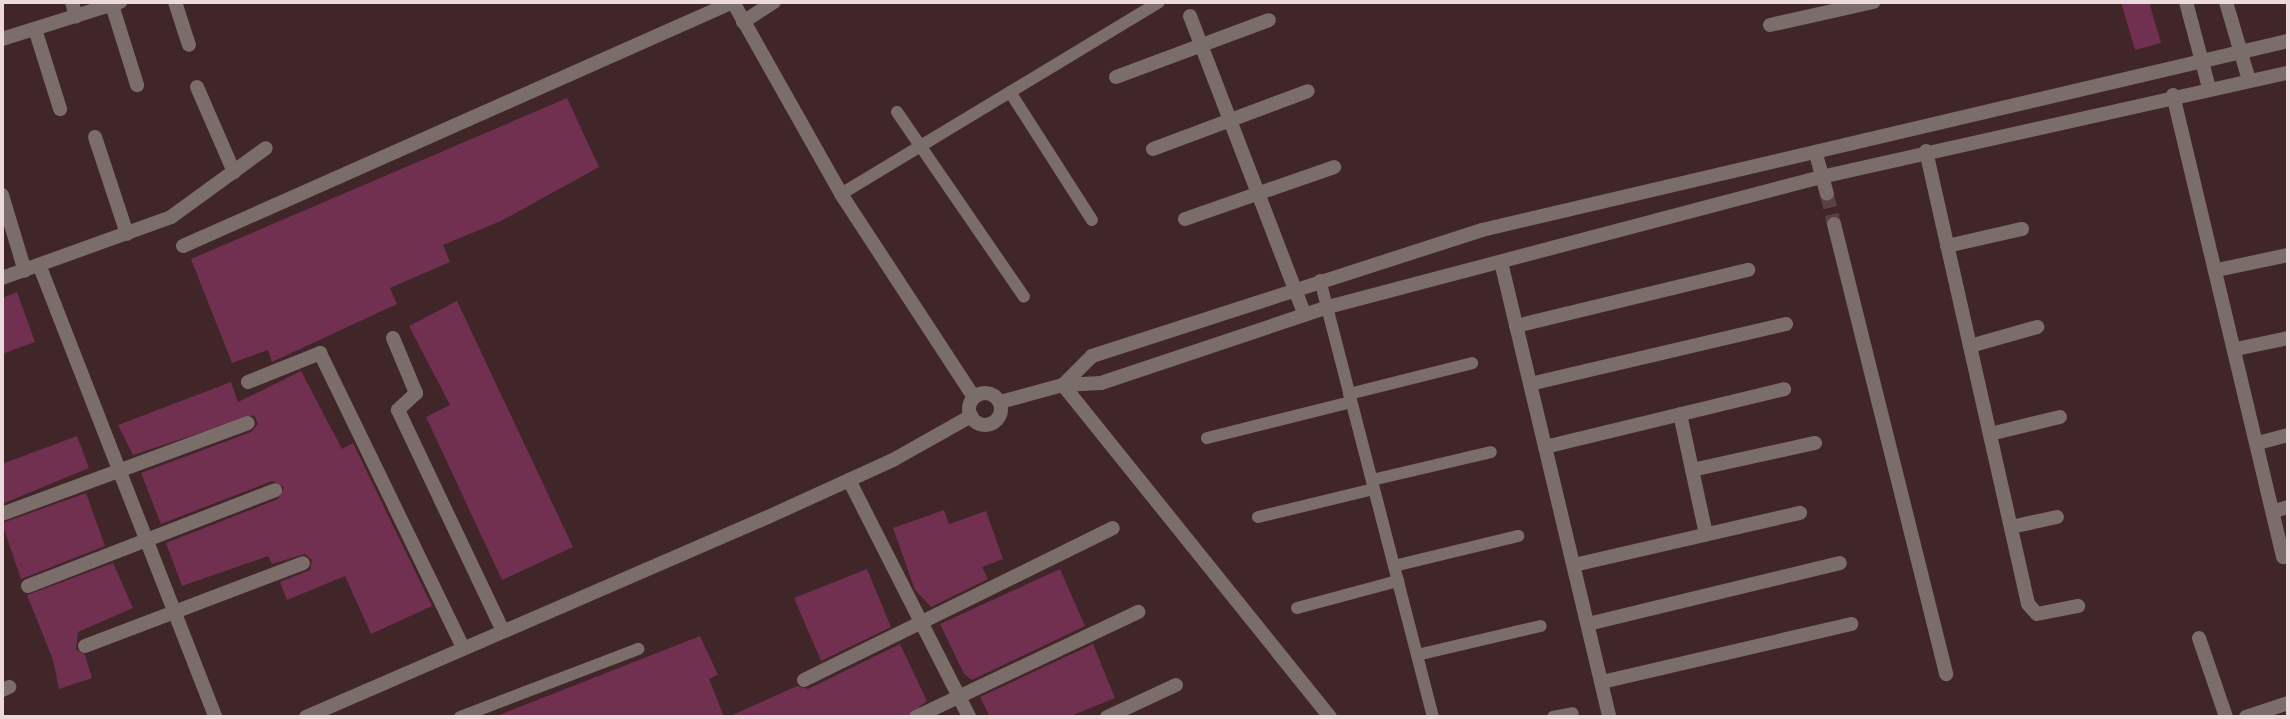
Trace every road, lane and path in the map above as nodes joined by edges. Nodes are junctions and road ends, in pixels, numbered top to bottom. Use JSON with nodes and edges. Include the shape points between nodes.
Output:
{"nodes":[{"id":1,"x":175,"y":2,"type":"edge"},
{"id":2,"x":733,"y":2,"type":"edge"},
{"id":3,"x":774,"y":2,"type":"edge"},
{"id":4,"x":1159,"y":2,"type":"edge"},
{"id":5,"x":1873,"y":2,"type":"edge"},
{"id":6,"x":2186,"y":2,"type":"edge"},
{"id":7,"x":2226,"y":2,"type":"edge"},
{"id":8,"x":116,"y":3,"type":"edge"},
{"id":9,"x":74,"y":9,"type":"edge"},
{"id":10,"x":1190,"y":16,"type":"dead end"},
{"id":11,"x":1269,"y":20,"type":"dead end"},
{"id":12,"x":743,"y":22,"type":"junction"},
{"id":13,"x":1770,"y":25,"type":"dead end"},
{"id":14,"x":34,"y":29,"type":"junction"},
{"id":15,"x":2,"y":39,"type":"edge"},
{"id":16,"x":2288,"y":41,"type":"edge"},
{"id":17,"x":189,"y":45,"type":"dead end"},
{"id":18,"x":1202,"y":46,"type":"junction"},
{"id":19,"x":2241,"y":52,"type":"junction"},
{"id":20,"x":2203,"y":61,"type":"junction"},
{"id":21,"x":2288,"y":73,"type":"edge"},
{"id":22,"x":1116,"y":77,"type":"dead end"},
{"id":23,"x":2249,"y":80,"type":"junction"},
{"id":24,"x":137,"y":85,"type":"dead end"},
{"id":25,"x":197,"y":87,"type":"dead end"},
{"id":26,"x":2209,"y":88,"type":"junction"},
{"id":27,"x":1308,"y":91,"type":"dead end"},
{"id":28,"x":1010,"y":92,"type":"junction"},
{"id":29,"x":2173,"y":95,"type":"junction"},
{"id":30,"x":60,"y":109,"type":"dead end"},
{"id":31,"x":897,"y":112,"type":"dead end"},
{"id":32,"x":1229,"y":120,"type":"junction"},
{"id":33,"x":95,"y":136,"type":"dead end"},
{"id":34,"x":921,"y":145,"type":"junction"},
{"id":35,"x":266,"y":148,"type":"dead end"},
{"id":36,"x":1153,"y":149,"type":"dead end"},
{"id":37,"x":1926,"y":151,"type":"junction"},
{"id":38,"x":1816,"y":154,"type":"junction"},
{"id":39,"x":1334,"y":167,"type":"dead end"},
{"id":40,"x":234,"y":172,"type":"junction"},
{"id":41,"x":1821,"y":177,"type":"junction"},
{"id":42,"x":1259,"y":192,"type":"junction"},
{"id":43,"x":841,"y":194,"type":"junction"},
{"id":44,"x":1827,"y":194,"type":"tunnel mouth"},
{"id":45,"x":2,"y":195,"type":"edge"},
{"id":46,"x":1185,"y":219,"type":"dead end"},
{"id":47,"x":1092,"y":220,"type":"dead end"},
{"id":48,"x":1835,"y":224,"type":"tunnel mouth"},
{"id":49,"x":2022,"y":229,"type":"dead end"},
{"id":50,"x":127,"y":234,"type":"junction"},
{"id":51,"x":183,"y":246,"type":"dead end"},
{"id":52,"x":1947,"y":246,"type":"junction"},
{"id":53,"x":2288,"y":255,"type":"edge"},
{"id":54,"x":1501,"y":262,"type":"junction"},
{"id":55,"x":40,"y":267,"type":"junction"},
{"id":56,"x":1748,"y":270,"type":"dead end"},
{"id":57,"x":2217,"y":270,"type":"junction"},
{"id":58,"x":25,"y":271,"type":"junction"},
{"id":59,"x":2,"y":278,"type":"edge"},
{"id":60,"x":1320,"y":279,"type":"junction"},
{"id":61,"x":1295,"y":287,"type":"junction"},
{"id":62,"x":1024,"y":296,"type":"dead end"},
{"id":63,"x":1328,"y":307,"type":"junction"},
{"id":64,"x":1305,"y":315,"type":"junction"},
{"id":65,"x":1787,"y":324,"type":"dead end"},
{"id":66,"x":1516,"y":326,"type":"junction"},
{"id":67,"x":2037,"y":327,"type":"dead end"},
{"id":68,"x":393,"y":338,"type":"dead end"},
{"id":69,"x":2288,"y":338,"type":"edge"},
{"id":70,"x":1970,"y":346,"type":"junction"},
{"id":71,"x":2236,"y":349,"type":"junction"},
{"id":72,"x":1472,"y":363,"type":"dead end"},
{"id":73,"x":248,"y":382,"type":"dead end"},
{"id":74,"x":1530,"y":384,"type":"junction"},
{"id":75,"x":1063,"y":385,"type":"junction"},
{"id":76,"x":1784,"y":388,"type":"dead end"},
{"id":77,"x":974,"y":397,"type":"junction"},
{"id":78,"x":1350,"y":398,"type":"junction"},
{"id":79,"x":1000,"y":402,"type":"junction"},
{"id":80,"x":1680,"y":414,"type":"junction"},
{"id":81,"x":971,"y":416,"type":"junction"},
{"id":82,"x":2060,"y":417,"type":"dead end"},
{"id":83,"x":248,"y":423,"type":"dead end"},
{"id":84,"x":1990,"y":435,"type":"junction"},
{"id":85,"x":2288,"y":435,"type":"edge"},
{"id":86,"x":1207,"y":438,"type":"dead end"},
{"id":87,"x":1815,"y":443,"type":"dead end"},
{"id":88,"x":2258,"y":443,"type":"junction"},
{"id":89,"x":1545,"y":447,"type":"junction"},
{"id":90,"x":1491,"y":452,"type":"dead end"},
{"id":91,"x":1692,"y":470,"type":"junction"},
{"id":92,"x":120,"y":472,"type":"junction"},
{"id":93,"x":849,"y":480,"type":"junction"},
{"id":94,"x":1373,"y":484,"type":"junction"},
{"id":95,"x":275,"y":490,"type":"dead end"},
{"id":96,"x":2281,"y":509,"type":"edge"},
{"id":97,"x":2,"y":513,"type":"edge"},
{"id":98,"x":1800,"y":513,"type":"dead end"},
{"id":99,"x":1258,"y":517,"type":"dead end"},
{"id":100,"x":2057,"y":517,"type":"dead end"},
{"id":101,"x":2011,"y":527,"type":"junction"},
{"id":102,"x":1113,"y":528,"type":"dead end"},
{"id":103,"x":1706,"y":534,"type":"junction"},
{"id":104,"x":1518,"y":536,"type":"dead end"},
{"id":105,"x":147,"y":541,"type":"junction"},
{"id":106,"x":2283,"y":557,"type":"dead end"},
{"id":107,"x":303,"y":563,"type":"dead end"},
{"id":108,"x":1840,"y":563,"type":"dead end"},
{"id":109,"x":1574,"y":565,"type":"junction"},
{"id":110,"x":1394,"y":566,"type":"junction"},
{"id":111,"x":1398,"y":581,"type":"junction"},
{"id":112,"x":28,"y":586,"type":"dead end"},
{"id":113,"x":2078,"y":606,"type":"dead end"},
{"id":114,"x":1297,"y":608,"type":"dead end"},
{"id":115,"x":173,"y":611,"type":"junction"},
{"id":116,"x":1138,"y":612,"type":"dead end"},
{"id":117,"x":918,"y":621,"type":"junction"},
{"id":118,"x":1588,"y":624,"type":"junction"},
{"id":119,"x":1851,"y":624,"type":"dead end"},
{"id":120,"x":1541,"y":626,"type":"dead end"},
{"id":121,"x":502,"y":629,"type":"junction"},
{"id":122,"x":2199,"y":638,"type":"dead end"},
{"id":123,"x":85,"y":646,"type":"dead end"},
{"id":124,"x":462,"y":646,"type":"junction"},
{"id":125,"x":638,"y":649,"type":"dead end"},
{"id":126,"x":1417,"y":655,"type":"junction"},
{"id":127,"x":1946,"y":674,"type":"dead end"},
{"id":128,"x":804,"y":680,"type":"dead end"},
{"id":129,"x":1602,"y":682,"type":"junction"},
{"id":130,"x":1176,"y":685,"type":"dead end"},
{"id":131,"x":959,"y":698,"type":"junction"},
{"id":132,"x":2288,"y":703,"type":"edge"},
{"id":133,"x":1573,"y":713,"type":"dead end"},
{"id":134,"x":215,"y":717,"type":"edge"},
{"id":135,"x":306,"y":717,"type":"edge"},
{"id":136,"x":460,"y":717,"type":"edge"},
{"id":137,"x":916,"y":717,"type":"edge"},
{"id":138,"x":969,"y":717,"type":"edge"},
{"id":139,"x":1107,"y":717,"type":"edge"},
{"id":140,"x":1330,"y":717,"type":"edge"},
{"id":141,"x":1433,"y":717,"type":"edge"},
{"id":142,"x":1553,"y":717,"type":"edge"},
{"id":143,"x":1609,"y":717,"type":"edge"},
{"id":144,"x":2226,"y":717,"type":"edge"},
{"id":145,"x":2246,"y":717,"type":"edge"}],
"edges":[{"from":1,"to":17,"type":"street"},
{"from":2,"to":12,"type":"street"},
{"from":2,"to":51,"type":"street"},
{"from":3,"to":12,"type":"street"},
{"from":4,"to":28,"type":"lane"},
{"from":5,"to":13,"type":"street"},
{"from":6,"to":20,"type":"street"},
{"from":7,"to":19,"type":"street"},
{"from":8,"to":9,"type":"street"},
{"from":8,"to":24,"type":"street"},
{"from":9,"to":14,"type":"street"},
{"from":10,"to":18,"type":"street"},
{"from":11,"to":18,"type":"street"},
{"from":12,"to":43,"type":"street"},
{"from":14,"to":15,"type":"street"},
{"from":14,"to":30,"type":"street"},
{"from":16,"to":19,"type":"street"},
{"from":18,"to":22,"type":"street"},
{"from":18,"to":32,"type":"street"},
{"from":19,"to":20,"type":"street"},
{"from":19,"to":23,"type":"street"},
{"from":20,"to":26,"type":"street"},
{"from":20,"to":38,"type":"street"},
{"from":21,"to":23,"type":"street"},
{"from":23,"to":26,"type":"street"},
{"from":25,"to":40,"type":"street"},
{"from":26,"to":29,"type":"street"},
{"from":27,"to":32,"type":"street"},
{"from":28,"to":34,"type":"lane"},
{"from":28,"to":47,"type":"lane"},
{"from":29,"to":37,"type":"street"},
{"from":29,"to":57,"type":"street"},
{"from":31,"to":34,"type":"lane"},
{"from":32,"to":36,"type":"street"},
{"from":32,"to":42,"type":"street"},
{"from":33,"to":50,"type":"street"},
{"from":34,"to":43,"type":"lane"},
{"from":34,"to":62,"type":"lane"},
{"from":35,"to":40,"type":"street"},
{"from":37,"to":41,"type":"street"},
{"from":37,"to":52,"type":"street"},
{"from":38,"to":41,"type":"street"},
{"from":38,"to":60,"type":"street","via":[[1482,230]]},
{"from":39,"to":42,"type":"street"},
{"from":40,"to":50,"type":"street","via":[[171,217]]},
{"from":41,"to":44,"type":"street"},
{"from":41,"to":54,"type":"street"},
{"from":42,"to":46,"type":"street"},
{"from":42,"to":61,"type":"street"},
{"from":43,"to":77,"type":"street"},
{"from":45,"to":58,"type":"street"},
{"from":48,"to":127,"type":"street"},
{"from":49,"to":52,"type":"street"},
{"from":50,"to":55,"type":"street"},
{"from":52,"to":70,"type":"street"},
{"from":53,"to":57,"type":"street"},
{"from":54,"to":63,"type":"street"},
{"from":54,"to":66,"type":"street"},
{"from":55,"to":58,"type":"street"},
{"from":55,"to":92,"type":"street"},
{"from":56,"to":66,"type":"street"},
{"from":57,"to":71,"type":"street"},
{"from":58,"to":59,"type":"street"},
{"from":60,"to":61,"type":"street"},
{"from":60,"to":63,"type":"lane"},
{"from":61,"to":64,"type":"street"},
{"from":61,"to":75,"type":"street","via":[[1092,356]]},
{"from":63,"to":64,"type":"street"},
{"from":63,"to":78,"type":"lane"},
{"from":64,"to":75,"type":"street","via":[[1101,383]]},
{"from":65,"to":74,"type":"street"},
{"from":66,"to":74,"type":"street"},
{"from":67,"to":70,"type":"street"},
{"from":68,"to":121,"type":"street","via":[[416,393],[398,410]]},
{"from":69,"to":71,"type":"street"},
{"from":70,"to":84,"type":"street"},
{"from":71,"to":88,"type":"street"},
{"from":72,"to":78,"type":"lane"},
{"from":73,"to":124,"type":"street","via":[[320,353]]},
{"from":74,"to":89,"type":"street"},
{"from":75,"to":79,"type":"street"},
{"from":75,"to":140,"type":"street"},
{"from":76,"to":80,"type":"street"},
{"from":77,"to":79,"type":"street","via":[[991,394]]},
{"from":77,"to":81,"type":"street"},
{"from":78,"to":86,"type":"lane"},
{"from":78,"to":94,"type":"lane"},
{"from":79,"to":81,"type":"street","via":[[1001,414],[991,424],[981,425]]},
{"from":80,"to":89,"type":"street"},
{"from":80,"to":91,"type":"street"},
{"from":81,"to":93,"type":"street"},
{"from":82,"to":84,"type":"street"},
{"from":83,"to":92,"type":"street"},
{"from":84,"to":101,"type":"street"},
{"from":85,"to":88,"type":"street"},
{"from":87,"to":91,"type":"street"},
{"from":88,"to":96,"type":"street"},
{"from":89,"to":109,"type":"street"},
{"from":90,"to":94,"type":"lane"},
{"from":91,"to":103,"type":"street"},
{"from":92,"to":97,"type":"street"},
{"from":92,"to":105,"type":"street"},
{"from":93,"to":117,"type":"street"},
{"from":93,"to":121,"type":"street"},
{"from":94,"to":99,"type":"lane"},
{"from":94,"to":110,"type":"lane"},
{"from":95,"to":105,"type":"street"},
{"from":96,"to":106,"type":"street"},
{"from":98,"to":103,"type":"street"},
{"from":100,"to":101,"type":"street"},
{"from":101,"to":113,"type":"street","via":[[2031,610],[2037,614]]},
{"from":102,"to":117,"type":"street"},
{"from":103,"to":109,"type":"street"},
{"from":104,"to":110,"type":"lane"},
{"from":105,"to":112,"type":"street"},
{"from":105,"to":115,"type":"street"},
{"from":107,"to":115,"type":"street"},
{"from":108,"to":118,"type":"street"},
{"from":109,"to":118,"type":"street"},
{"from":110,"to":111,"type":"lane"},
{"from":111,"to":114,"type":"lane"},
{"from":111,"to":126,"type":"lane"},
{"from":115,"to":123,"type":"street"},
{"from":115,"to":134,"type":"street"},
{"from":116,"to":131,"type":"street"},
{"from":117,"to":128,"type":"street"},
{"from":117,"to":131,"type":"street"},
{"from":118,"to":129,"type":"street"},
{"from":119,"to":129,"type":"street"},
{"from":120,"to":126,"type":"lane"},
{"from":121,"to":124,"type":"street"},
{"from":122,"to":144,"type":"street"},
{"from":124,"to":135,"type":"street"},
{"from":125,"to":136,"type":"lane"},
{"from":126,"to":141,"type":"lane"},
{"from":129,"to":143,"type":"street"},
{"from":130,"to":139,"type":"street"},
{"from":131,"to":137,"type":"street"},
{"from":131,"to":138,"type":"street"},
{"from":132,"to":145,"type":"street"},
{"from":133,"to":142,"type":"lane"}]}
